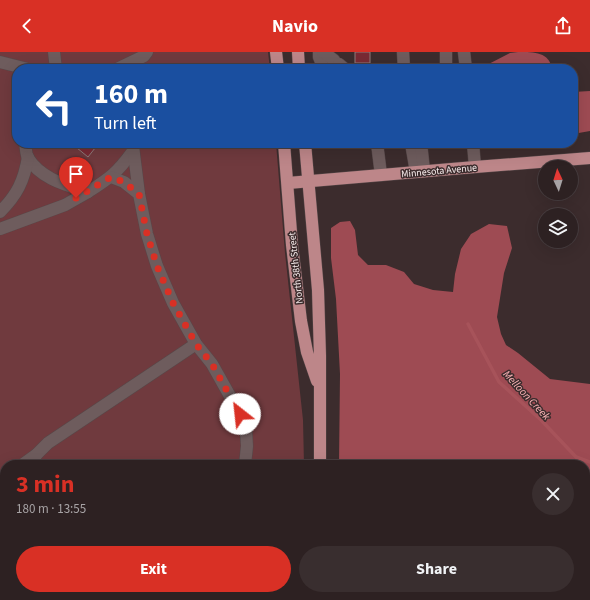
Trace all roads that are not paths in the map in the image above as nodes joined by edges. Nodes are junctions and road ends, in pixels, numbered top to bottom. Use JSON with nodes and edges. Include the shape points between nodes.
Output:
{"nodes":[{"id":1,"x":54,"y":52,"type":"edge"},
{"id":2,"x":276,"y":52,"type":"edge"},
{"id":3,"x":298,"y":52,"type":"edge"},
{"id":4,"x":319,"y":52,"type":"edge"},
{"id":5,"x":323,"y":52,"type":"edge"},
{"id":6,"x":403,"y":52,"type":"edge"},
{"id":7,"x":446,"y":52,"type":"edge"},
{"id":8,"x":464,"y":52,"type":"edge"},
{"id":9,"x":145,"y":54,"type":"edge"},
{"id":10,"x":0,"y":62,"type":"edge"},
{"id":11,"x":55,"y":64,"type":"edge"},
{"id":12,"x":126,"y":64,"type":"edge"},
{"id":13,"x":142,"y":64,"type":"edge"},
{"id":14,"x":277,"y":64,"type":"edge"},
{"id":15,"x":299,"y":64,"type":"edge"},
{"id":16,"x":322,"y":64,"type":"edge"},
{"id":17,"x":339,"y":64,"type":"edge"},
{"id":18,"x":404,"y":64,"type":"edge"},
{"id":19,"x":446,"y":64,"type":"edge"},
{"id":20,"x":465,"y":64,"type":"edge"},
{"id":21,"x":12,"y":65,"type":"edge"},
{"id":22,"x":27,"y":148,"type":"edge"},
{"id":23,"x":132,"y":148,"type":"edge"},
{"id":24,"x":133,"y":148,"type":"edge"},
{"id":25,"x":284,"y":148,"type":"edge"},
{"id":26,"x":305,"y":148,"type":"edge"},
{"id":27,"x":377,"y":148,"type":"edge"},
{"id":28,"x":413,"y":148,"type":"edge"},
{"id":29,"x":420,"y":148,"type":"edge"},
{"id":30,"x":473,"y":148,"type":"edge"},
{"id":31,"x":28,"y":157,"type":"junction"},
{"id":32,"x":590,"y":158,"type":"edge"},
{"id":33,"x":475,"y":166,"type":"junction"},
{"id":34,"x":420,"y":171,"type":"junction"},
{"id":35,"x":380,"y":175,"type":"junction"},
{"id":36,"x":111,"y":177,"type":"junction"},
{"id":37,"x":308,"y":181,"type":"junction"},
{"id":38,"x":288,"y":183,"type":"junction"},
{"id":39,"x":88,"y":192,"type":"junction"},
{"id":40,"x":139,"y":194,"type":"junction"},
{"id":41,"x":0,"y":212,"type":"edge"},
{"id":42,"x":0,"y":228,"type":"edge"},
{"id":43,"x":196,"y":344,"type":"junction"},
{"id":44,"x":320,"y":390,"type":"junction"},
{"id":45,"x":34,"y":460,"type":"edge"},
{"id":46,"x":246,"y":460,"type":"edge"},
{"id":47,"x":320,"y":460,"type":"edge"}],
"edges":[{"from":1,"to":11,"type":"street"},
{"from":2,"to":14,"type":"main road"},
{"from":3,"to":15,"type":"main road"},
{"from":4,"to":16,"type":"street"},
{"from":5,"to":17,"type":"street"},
{"from":6,"to":18,"type":"street"},
{"from":7,"to":19,"type":"street"},
{"from":8,"to":20,"type":"street"},
{"from":9,"to":12,"type":"street"},
{"from":9,"to":13,"type":"street"},
{"from":10,"to":21,"type":"street"},
{"from":22,"to":31,"type":"street"},
{"from":23,"to":36,"type":"street","via":[[121,168]]},
{"from":24,"to":40,"type":"street"},
{"from":25,"to":38,"type":"main road","name":"North 38th Street"},
{"from":26,"to":37,"type":"main road","name":"North 38th Street"},
{"from":27,"to":35,"type":"street"},
{"from":28,"to":34,"type":"street"},
{"from":29,"to":34,"type":"street"},
{"from":30,"to":33,"type":"street"},
{"from":31,"to":39,"type":"street","via":[[40,171],[56,181]]},
{"from":31,"to":41,"type":"street","via":[[18,190]]},
{"from":32,"to":33,"type":"main road","name":"Minnesota Avenue"},
{"from":33,"to":34,"type":"main road","name":"Minnesota Avenue"},
{"from":34,"to":35,"type":"main road","name":"Minnesota Avenue"},
{"from":35,"to":37,"type":"main road","name":"Minnesota Avenue"},
{"from":36,"to":39,"type":"street"},
{"from":36,"to":40,"type":"street","via":[[124,182]]},
{"from":37,"to":38,"type":"main road","name":"Minnesota Avenue"},
{"from":37,"to":44,"type":"main road","name":"North 38th Street","via":[[318,290]]},
{"from":38,"to":44,"type":"main road","name":"North 38th Street","via":[[301,321],[307,352]]},
{"from":39,"to":42,"type":"street","via":[[65,204]]},
{"from":40,"to":43,"type":"street","via":[[157,266],[173,303]]},
{"from":43,"to":45,"type":"street","via":[[48,443]]},
{"from":43,"to":46,"type":"street","via":[[212,364],[240,414],[246,430]]},
{"from":44,"to":47,"type":"main road","name":"North 38th Street"}]}
